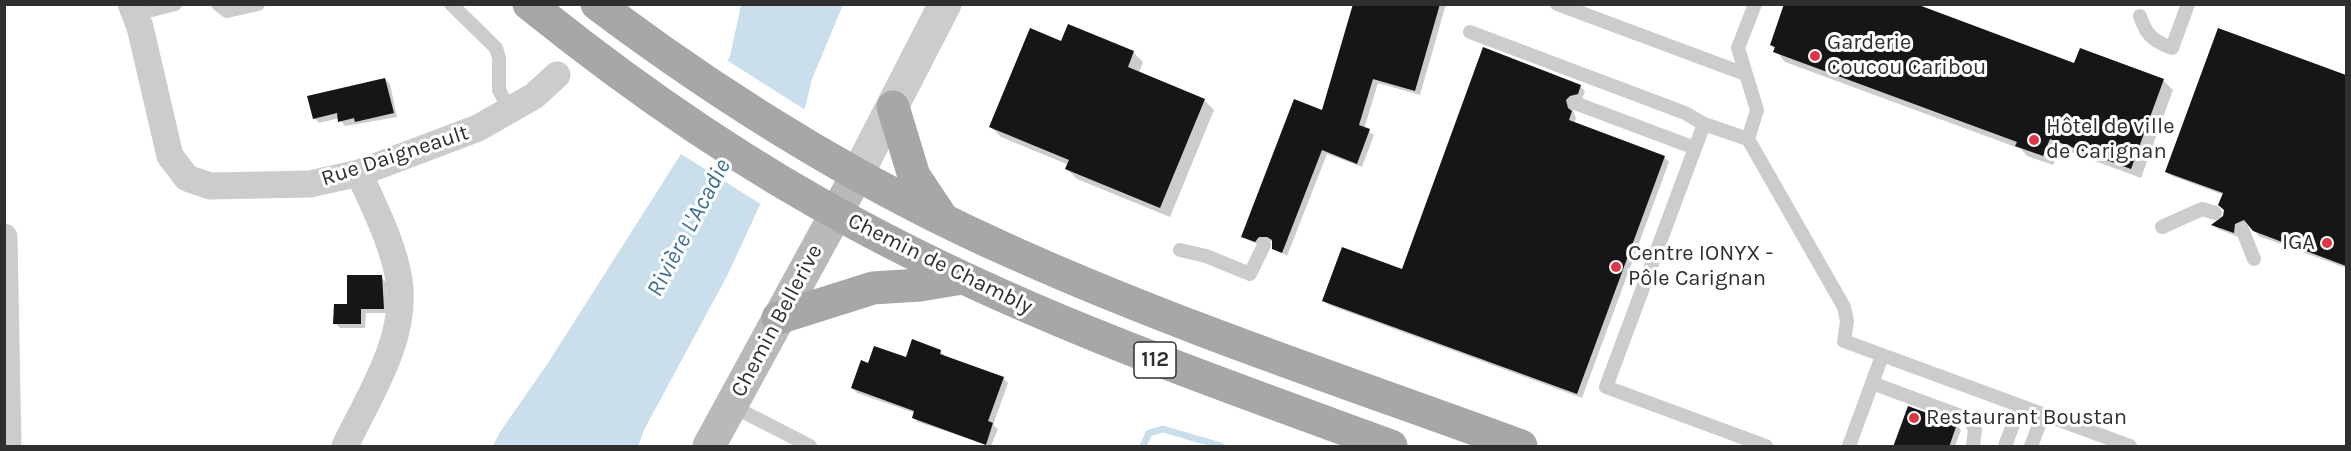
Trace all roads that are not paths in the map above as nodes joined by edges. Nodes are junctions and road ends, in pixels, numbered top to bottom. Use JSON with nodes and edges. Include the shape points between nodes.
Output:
{"nodes":[{"id":1,"x":175,"y":4,"type":"edge"},
{"id":2,"x":218,"y":4,"type":"edge"},
{"id":3,"x":258,"y":4,"type":"edge"},
{"id":4,"x":451,"y":4,"type":"edge"},
{"id":5,"x":529,"y":4,"type":"edge"},
{"id":6,"x":597,"y":4,"type":"edge"},
{"id":7,"x":945,"y":4,"type":"edge"},
{"id":8,"x":1557,"y":4,"type":"edge"},
{"id":9,"x":1755,"y":4,"type":"edge"},
{"id":10,"x":2188,"y":4,"type":"edge"},
{"id":11,"x":133,"y":9,"type":"edge"},
{"id":12,"x":2140,"y":16,"type":"dead end"},
{"id":13,"x":1470,"y":32,"type":"dead end"},
{"id":14,"x":1745,"y":74,"type":"junction"},
{"id":15,"x":557,"y":75,"type":"dead end"},
{"id":16,"x":1575,"y":103,"type":"dead end"},
{"id":17,"x":893,"y":107,"type":"junction"},
{"id":18,"x":510,"y":111,"type":"junction"},
{"id":19,"x":1704,"y":124,"type":"junction"},
{"id":20,"x":1748,"y":139,"type":"junction"},
{"id":21,"x":1695,"y":148,"type":"junction"},
{"id":22,"x":359,"y":173,"type":"junction"},
{"id":23,"x":857,"y":175,"type":"junction"},
{"id":24,"x":836,"y":213,"type":"junction"},
{"id":25,"x":2215,"y":213,"type":"dead end"},
{"id":26,"x":943,"y":220,"type":"junction"},
{"id":27,"x":2162,"y":227,"type":"dead end"},
{"id":28,"x":2241,"y":229,"type":"dead end"},
{"id":29,"x":4,"y":237,"type":"edge"},
{"id":30,"x":1264,"y":245,"type":"dead end"},
{"id":31,"x":1180,"y":249,"type":"dead end"},
{"id":32,"x":2254,"y":259,"type":"dead end"},
{"id":33,"x":962,"y":278,"type":"junction"},
{"id":34,"x":778,"y":318,"type":"junction"},
{"id":35,"x":1882,"y":356,"type":"junction"},
{"id":36,"x":1872,"y":383,"type":"junction"},
{"id":37,"x":732,"y":406,"type":"junction"},
{"id":38,"x":2020,"y":406,"type":"junction"},
{"id":39,"x":2043,"y":415,"type":"junction"},
{"id":40,"x":8,"y":447,"type":"edge"},
{"id":41,"x":345,"y":447,"type":"edge"},
{"id":42,"x":709,"y":447,"type":"edge"},
{"id":43,"x":810,"y":447,"type":"edge"},
{"id":44,"x":1391,"y":447,"type":"edge"},
{"id":45,"x":1521,"y":447,"type":"edge"},
{"id":46,"x":1766,"y":447,"type":"edge"},
{"id":47,"x":1849,"y":447,"type":"edge"},
{"id":48,"x":1972,"y":447,"type":"edge"},
{"id":49,"x":2005,"y":447,"type":"edge"},
{"id":50,"x":2031,"y":447,"type":"edge"},
{"id":51,"x":2130,"y":447,"type":"edge"}],
"edges":[{"from":1,"to":11,"type":"lane"},
{"from":2,"to":3,"type":"lane","via":[[227,11]]},
{"from":4,"to":18,"type":"lane","via":[[496,48],[499,90]]},
{"from":5,"to":24,"type":"main road","name":"Chemin de Chambly","number":"112","via":[[686,121]]},
{"from":6,"to":23,"type":"main road","name":"Chemin de Chambly","number":"112","via":[[708,81]]},
{"from":7,"to":17,"type":"street","name":"Chemin Bellerive"},
{"from":8,"to":14,"type":"lane"},
{"from":9,"to":14,"type":"lane","via":[[1738,48]]},
{"from":10,"to":12,"type":"lane","via":[[2172,48],[2152,39]]},
{"from":11,"to":22,"type":"street","name":"Rue Daigneault","via":[[166,146],[174,164],[187,178],[210,186],[253,186],[324,182]]},
{"from":13,"to":19,"type":"lane"},
{"from":14,"to":20,"type":"lane","via":[[1757,110]]},
{"from":15,"to":18,"type":"street","name":"Rue Daigneault"},
{"from":16,"to":21,"type":"lane"},
{"from":17,"to":23,"type":"street","name":"Chemin Bellerive"},
{"from":17,"to":26,"type":"main road","via":[[915,176]]},
{"from":18,"to":22,"type":"street","name":"Rue Daigneault","via":[[478,128]]},
{"from":19,"to":20,"type":"lane"},
{"from":19,"to":21,"type":"lane"},
{"from":20,"to":35,"type":"lane","via":[[1844,307],[1844,341]]},
{"from":21,"to":46,"type":"lane","via":[[1606,387]]},
{"from":22,"to":41,"type":"street","via":[[396,264],[401,306],[392,346]]},
{"from":23,"to":24,"type":"main road","name":"Chemin Bellerive"},
{"from":23,"to":26,"type":"main road","name":"Chemin de Chambly","number":"112"},
{"from":24,"to":33,"type":"main road","name":"Chemin de Chambly","number":"112"},
{"from":24,"to":34,"type":"main road","name":"Chemin Bellerive"},
{"from":25,"to":27,"type":"lane","via":[[2202,209]]},
{"from":26,"to":45,"type":"main road","name":"Chemin de Chambly","number":"112","via":[[1111,294]]},
{"from":28,"to":32,"type":"lane"},
{"from":29,"to":40,"type":"street"},
{"from":30,"to":31,"type":"lane","via":[[1250,274]]},
{"from":33,"to":34,"type":"main road","via":[[873,288]]},
{"from":33,"to":44,"type":"main road","name":"Chemin de Chambly","number":"112","via":[[1156,360]]},
{"from":34,"to":37,"type":"main road","name":"Chemin Bellerive"},
{"from":35,"to":36,"type":"lane"},
{"from":35,"to":38,"type":"lane"},
{"from":36,"to":47,"type":"lane"},
{"from":36,"to":48,"type":"lane","via":[[1969,419],[1976,433]]},
{"from":37,"to":42,"type":"main road","name":"Chemin Bellerive"},
{"from":37,"to":43,"type":"lane"},
{"from":38,"to":39,"type":"lane"},
{"from":38,"to":49,"type":"lane"},
{"from":39,"to":50,"type":"lane"},
{"from":39,"to":51,"type":"lane"}]}
